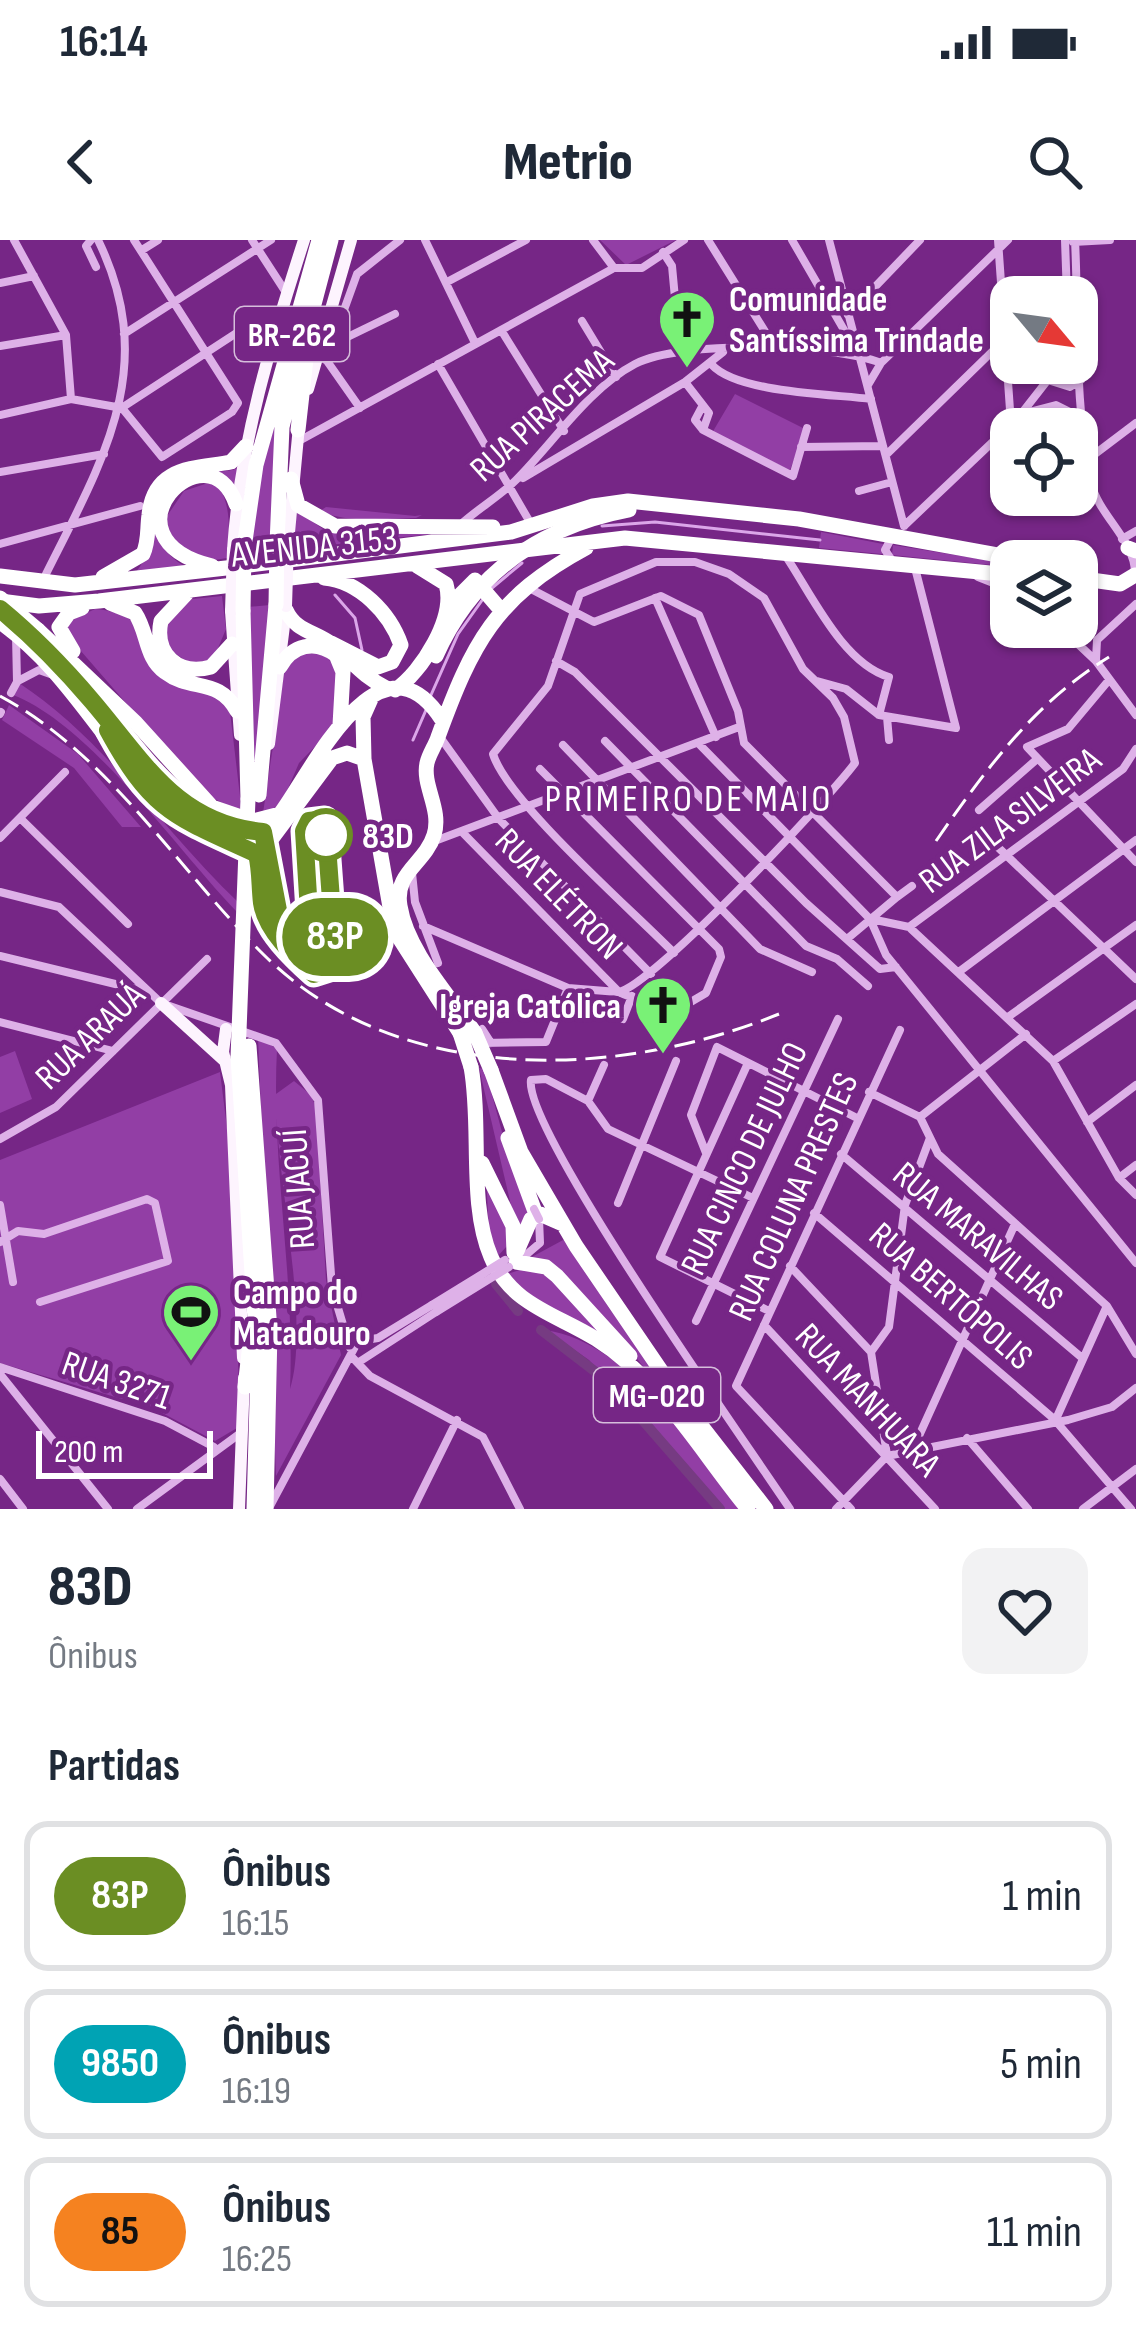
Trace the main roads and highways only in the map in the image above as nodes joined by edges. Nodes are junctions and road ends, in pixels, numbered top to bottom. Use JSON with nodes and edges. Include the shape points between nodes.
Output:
{"nodes":[{"id":1,"x":304,"y":240,"type":"edge"},
{"id":2,"x":319,"y":240,"type":"edge"},
{"id":3,"x":331,"y":240,"type":"edge"},
{"id":4,"x":351,"y":240,"type":"edge"},
{"id":5,"x":314,"y":298,"type":"junction"},
{"id":6,"x":297,"y":436,"type":"junction"},
{"id":7,"x":246,"y":446,"type":"junction"},
{"id":8,"x":291,"y":479,"type":"junction"},
{"id":9,"x":236,"y":503,"type":"junction"},
{"id":10,"x":799,"y":519,"type":"junction"},
{"id":11,"x":529,"y":528,"type":"junction"},
{"id":12,"x":282,"y":543,"type":"junction"},
{"id":13,"x":594,"y":544,"type":"junction"},
{"id":14,"x":239,"y":549,"type":"junction"},
{"id":15,"x":990,"y":554,"type":"edge"},
{"id":16,"x":410,"y":564,"type":"junction"},
{"id":17,"x":226,"y":568,"type":"junction"},
{"id":18,"x":1098,"y":570,"type":"edge"},
{"id":19,"x":990,"y":572,"type":"edge"},
{"id":20,"x":310,"y":574,"type":"junction"},
{"id":21,"x":1136,"y":575,"type":"edge"},
{"id":22,"x":0,"y":577,"type":"edge"},
{"id":23,"x":1098,"y":582,"type":"edge"},
{"id":24,"x":85,"y":584,"type":"junction"},
{"id":25,"x":1098,"y":585,"type":"edge"},
{"id":26,"x":194,"y":589,"type":"junction"},
{"id":27,"x":1136,"y":592,"type":"edge"},
{"id":28,"x":492,"y":598,"type":"junction"},
{"id":29,"x":0,"y":600,"type":"edge"},
{"id":30,"x":99,"y":601,"type":"junction"},
{"id":31,"x":282,"y":607,"type":"junction"},
{"id":32,"x":447,"y":608,"type":"junction"},
{"id":33,"x":237,"y":611,"type":"junction"},
{"id":34,"x":0,"y":622,"type":"edge"},
{"id":35,"x":331,"y":643,"type":"junction"},
{"id":36,"x":232,"y":644,"type":"junction"},
{"id":37,"x":280,"y":667,"type":"junction"},
{"id":38,"x":397,"y":693,"type":"junction"},
{"id":39,"x":237,"y":711,"type":"junction"},
{"id":40,"x":438,"y":722,"type":"junction"},
{"id":41,"x":136,"y":723,"type":"junction"},
{"id":42,"x":340,"y":725,"type":"junction"},
{"id":43,"x":364,"y":759,"type":"junction"},
{"id":44,"x":254,"y":788,"type":"junction"},
{"id":45,"x":380,"y":857,"type":"junction"},
{"id":46,"x":417,"y":860,"type":"junction"},
{"id":47,"x":155,"y":998,"type":"road end"},
{"id":48,"x":226,"y":1029,"type":"road end"},
{"id":49,"x":466,"y":1033,"type":"junction"},
{"id":50,"x":238,"y":1055,"type":"junction"},
{"id":51,"x":504,"y":1112,"type":"junction"},
{"id":52,"x":481,"y":1161,"type":"junction"},
{"id":53,"x":536,"y":1214,"type":"road end"},
{"id":54,"x":563,"y":1224,"type":"junction"},
{"id":55,"x":511,"y":1260,"type":"junction"},
{"id":56,"x":254,"y":1299,"type":"junction"},
{"id":57,"x":245,"y":1387,"type":"junction"},
{"id":58,"x":651,"y":1387,"type":"junction"},
{"id":59,"x":239,"y":1509,"type":"edge"},
{"id":60,"x":254,"y":1509,"type":"edge"},
{"id":61,"x":267,"y":1509,"type":"edge"},
{"id":62,"x":748,"y":1509,"type":"edge"},
{"id":63,"x":766,"y":1509,"type":"edge"}],
"edges":[{"from":1,"to":7,"type":"main road","number":"BR-262"},
{"from":2,"to":14,"type":"highway","number":"BR-262"},
{"from":3,"to":5,"type":"highway","number":"BR-262"},
{"from":4,"to":6,"type":"main road"},
{"from":5,"to":6,"type":"highway"},
{"from":5,"to":12,"type":"highway","number":"BR-262","via":[[282,427]]},
{"from":6,"to":8,"type":"main road","number":"BR-262"},
{"from":7,"to":9,"type":"main road","number":"BR-262"},
{"from":7,"to":24,"type":"highway","via":[[231,462],[197,463],[171,475],[151,503],[143,554]]},
{"from":8,"to":11,"type":"highway","via":[[298,505],[335,526]]},
{"from":8,"to":12,"type":"main road","number":"BR-262"},
{"from":9,"to":14,"type":"main road","number":"BR-262"},
{"from":9,"to":17,"type":"highway","via":[[221,481],[196,476],[168,492],[160,512],[175,550]]},
{"from":10,"to":11,"type":"highway","via":[[628,501]]},
{"from":10,"to":15,"type":"highway"},
{"from":10,"to":38,"type":"highway","bridge":true,"via":[[790,526],[629,509],[584,519],[510,557],[469,598],[436,656]]},
{"from":11,"to":17,"type":"highway","name":"AVENIDA 3153"},
{"from":12,"to":31,"type":"highway","number":"BR-262","bridge":true},
{"from":13,"to":16,"type":"highway","name":"AVENIDA 3153"},
{"from":13,"to":19,"type":"highway","name":"AVENIDA 3153","via":[[640,539]]},
{"from":13,"to":28,"type":"highway","via":[[528,587]]},
{"from":14,"to":33,"type":"highway","number":"BR-262","bridge":true},
{"from":16,"to":20,"type":"highway","name":"AVENIDA 3153"},
{"from":16,"to":32,"type":"highway","via":[[446,584]]},
{"from":17,"to":24,"type":"highway","name":"AVENIDA 3153"},
{"from":18,"to":21,"type":"highway"},
{"from":20,"to":26,"type":"highway","name":"AVENIDA 3153"},
{"from":20,"to":35,"type":"highway","via":[[352,586],[381,610],[401,645],[392,662],[378,667]]},
{"from":21,"to":23,"type":"highway"},
{"from":22,"to":24,"type":"highway","name":"AVENIDA 3153"},
{"from":25,"to":27,"type":"highway"},
{"from":26,"to":30,"type":"highway","name":"AVENIDA 3153"},
{"from":26,"to":36,"type":"highway","via":[[161,621],[164,652],[179,667],[200,670],[220,662]]},
{"from":28,"to":32,"type":"highway","via":[[468,582]]},
{"from":28,"to":40,"type":"highway"},
{"from":29,"to":30,"type":"highway","name":"AVENIDA 3153"},
{"from":29,"to":41,"type":"highway","bridge":true},
{"from":30,"to":39,"type":"highway","via":[[135,613],[166,674],[222,690]]},
{"from":30,"to":41,"type":"highway","via":[[68,613],[62,638]]},
{"from":31,"to":35,"type":"highway","via":[[301,629]]},
{"from":31,"to":37,"type":"main road","number":"BR-262"},
{"from":31,"to":44,"type":"highway","number":"BR-262"},
{"from":32,"to":38,"type":"highway","via":[[423,663]]},
{"from":33,"to":36,"type":"main road","number":"BR-262"},
{"from":33,"to":44,"type":"highway","number":"BR-262"},
{"from":34,"to":43,"type":"highway","via":[[167,810],[206,835],[254,851],[332,758],[347,752]]},
{"from":35,"to":38,"type":"highway","via":[[360,676]]},
{"from":36,"to":39,"type":"main road","number":"BR-262"},
{"from":37,"to":42,"type":"highway","via":[[301,647],[333,653],[344,672]]},
{"from":37,"to":44,"type":"main road","number":"BR-262","via":[[273,730]]},
{"from":38,"to":40,"type":"highway"},
{"from":38,"to":42,"type":"highway"},
{"from":38,"to":43,"type":"highway","number":"MG-020","via":[[363,717]]},
{"from":39,"to":44,"type":"main road","number":"BR-262"},
{"from":40,"to":46,"type":"highway","number":"MG-020","via":[[425,768],[436,805]]},
{"from":41,"to":42,"type":"highway","via":[[212,807],[242,818],[272,818]]},
{"from":43,"to":45,"type":"highway","number":"MG-020"},
{"from":44,"to":50,"type":"highway","number":"BR-262","bridge":true},
{"from":45,"to":46,"type":"highway"},
{"from":45,"to":49,"type":"highway","number":"MG-020","via":[[395,934]]},
{"from":46,"to":49,"type":"highway","number":"MG-020","via":[[399,902],[409,935]]},
{"from":47,"to":50,"type":"main road"},
{"from":48,"to":50,"type":"main road"},
{"from":49,"to":51,"type":"highway","number":"MG-020","bridge":true},
{"from":49,"to":52,"type":"highway","number":"MG-020","bridge":true},
{"from":50,"to":56,"type":"highway","number":"BR-262"},
{"from":50,"to":57,"type":"main road"},
{"from":50,"to":61,"type":"highway","number":"BR-262","via":[[271,1331]]},
{"from":51,"to":53,"type":"highway"},
{"from":51,"to":54,"type":"highway","number":"MG-020"},
{"from":52,"to":55,"type":"highway","via":[[513,1226]]},
{"from":52,"to":58,"type":"highway","number":"MG-020","via":[[481,1225],[503,1281],[521,1300],[614,1351]]},
{"from":54,"to":55,"type":"highway","via":[[540,1214],[531,1219]]},
{"from":54,"to":63,"type":"highway","number":"MG-020"},
{"from":55,"to":58,"type":"highway","via":[[557,1276]]},
{"from":56,"to":57,"type":"highway"},
{"from":56,"to":60,"type":"highway","number":"BR-262"},
{"from":57,"to":59,"type":"main road"},
{"from":58,"to":62,"type":"highway","number":"MG-020"}]}
